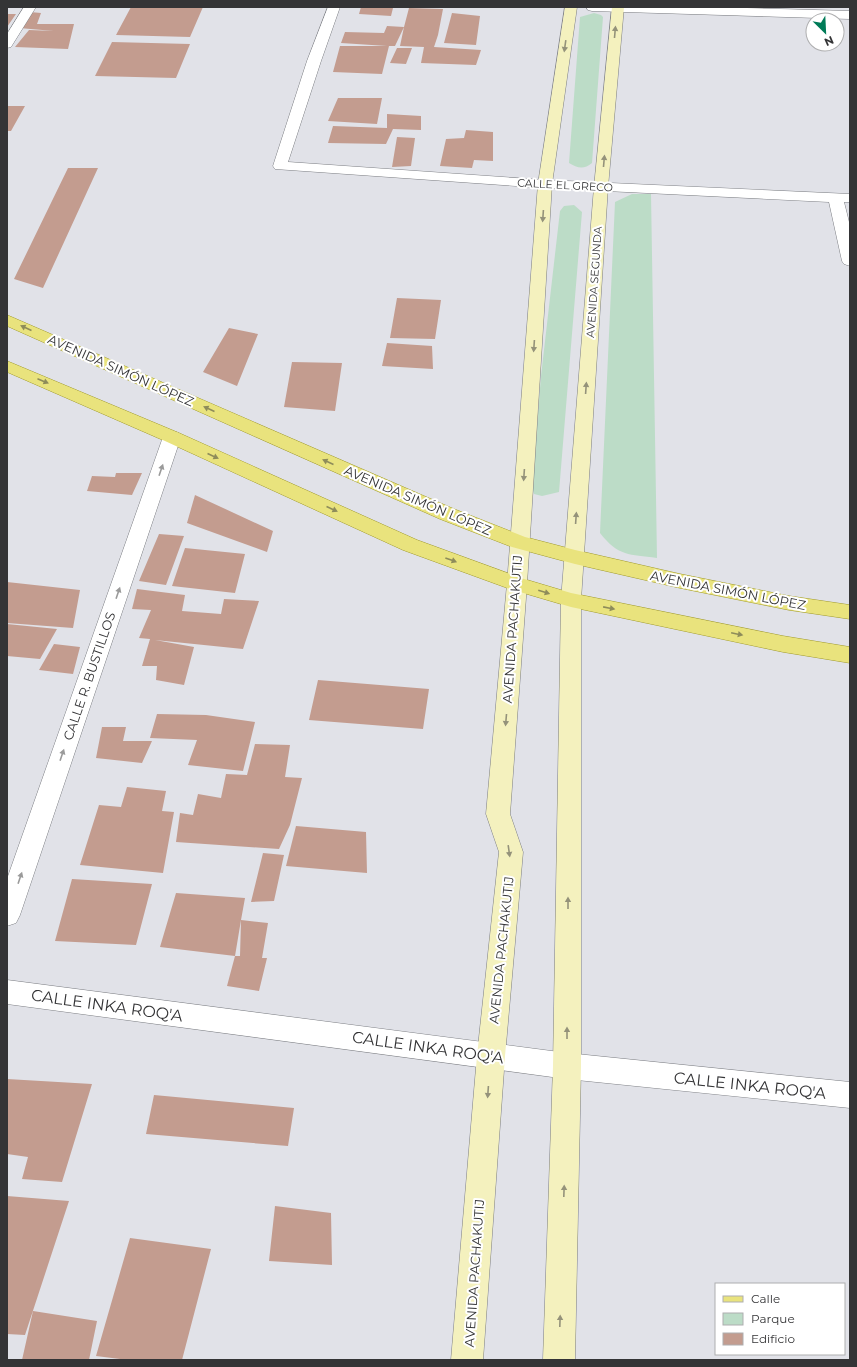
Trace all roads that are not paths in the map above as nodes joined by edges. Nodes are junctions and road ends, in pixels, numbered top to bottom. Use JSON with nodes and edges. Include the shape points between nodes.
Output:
{"nodes":[{"id":1,"x":30,"y":7,"type":"edge"},
{"id":2,"x":334,"y":7,"type":"edge"},
{"id":3,"x":571,"y":7,"type":"edge"},
{"id":4,"x":592,"y":7,"type":"edge"},
{"id":5,"x":618,"y":8,"type":"edge"},
{"id":6,"x":850,"y":15,"type":"edge"},
{"id":7,"x":7,"y":44,"type":"edge"},
{"id":8,"x":545,"y":184,"type":"junction"},
{"id":9,"x":601,"y":187,"type":"junction"},
{"id":10,"x":843,"y":198,"type":"edge"},
{"id":11,"x":850,"y":262,"type":"edge"},
{"id":12,"x":7,"y":320,"type":"edge"},
{"id":13,"x":7,"y":366,"type":"edge"},
{"id":14,"x":172,"y":437,"type":"junction"},
{"id":15,"x":519,"y":542,"type":"junction"},
{"id":16,"x":575,"y":557,"type":"junction"},
{"id":17,"x":517,"y":584,"type":"junction"},
{"id":18,"x":571,"y":600,"type":"junction"},
{"id":19,"x":850,"y":612,"type":"edge"},
{"id":20,"x":850,"y":655,"type":"edge"},
{"id":21,"x":7,"y":915,"type":"edge"},
{"id":22,"x":7,"y":992,"type":"edge"},
{"id":23,"x":491,"y":1056,"type":"junction"},
{"id":24,"x":567,"y":1066,"type":"junction"},
{"id":25,"x":850,"y":1095,"type":"edge"},
{"id":26,"x":467,"y":1360,"type":"edge"},
{"id":27,"x":559,"y":1360,"type":"edge"}],
"edges":[{"from":1,"to":7,"type":"lane"},
{"from":2,"to":8,"type":"street","name":"CALLE EL GRECO","via":[[280,166]]},
{"from":3,"to":8,"type":"main road","one_way":true},
{"from":4,"to":5,"type":"street"},
{"from":5,"to":6,"type":"street"},
{"from":9,"to":5,"type":"main road","name":"AVENIDA SEGUNDA","one_way":true},
{"from":8,"to":9,"type":"street","name":"CALLE EL GRECO"},
{"from":8,"to":15,"type":"main road","one_way":true},
{"from":9,"to":10,"type":"street","name":"CALLE EL GRECO"},
{"from":16,"to":9,"type":"main road","name":"AVENIDA SEGUNDA","one_way":true,"via":[[575,528]]},
{"from":10,"to":11,"type":"street"},
{"from":15,"to":12,"type":"main road","name":"AVENIDA SIMÓN LÓPEZ","one_way":true,"via":[[440,511]]},
{"from":13,"to":14,"type":"main road","one_way":true},
{"from":14,"to":17,"type":"main road","one_way":true,"via":[[410,545]]},
{"from":21,"to":14,"type":"street","name":"CALLE R. BUSTILLOS","one_way":true},
{"from":15,"to":16,"type":"main road","name":"AVENIDA SIMÓN LÓPEZ"},
{"from":15,"to":17,"type":"main road","name":"AVENIDA PACHAKUTIJ"},
{"from":16,"to":18,"type":"main road"},
{"from":16,"to":19,"type":"main road","name":"AVENIDA SIMÓN LÓPEZ","via":[[688,583]]},
{"from":17,"to":18,"type":"main road","one_way":true},
{"from":17,"to":23,"type":"main road","name":"AVENIDA PACHAKUTIJ","one_way":true,"via":[[498,814],[511,852]]},
{"from":18,"to":20,"type":"main road","one_way":true,"via":[[782,644]]},
{"from":24,"to":18,"type":"main road","one_way":true},
{"from":22,"to":23,"type":"street","name":"CALLE INKA ROQ'A"},
{"from":23,"to":24,"type":"street","name":"CALLE INKA ROQ'A"},
{"from":23,"to":26,"type":"main road","name":"AVENIDA PACHAKUTIJ","one_way":true},
{"from":24,"to":25,"type":"street","name":"CALLE INKA ROQ'A"},
{"from":27,"to":24,"type":"main road","one_way":true}]}
